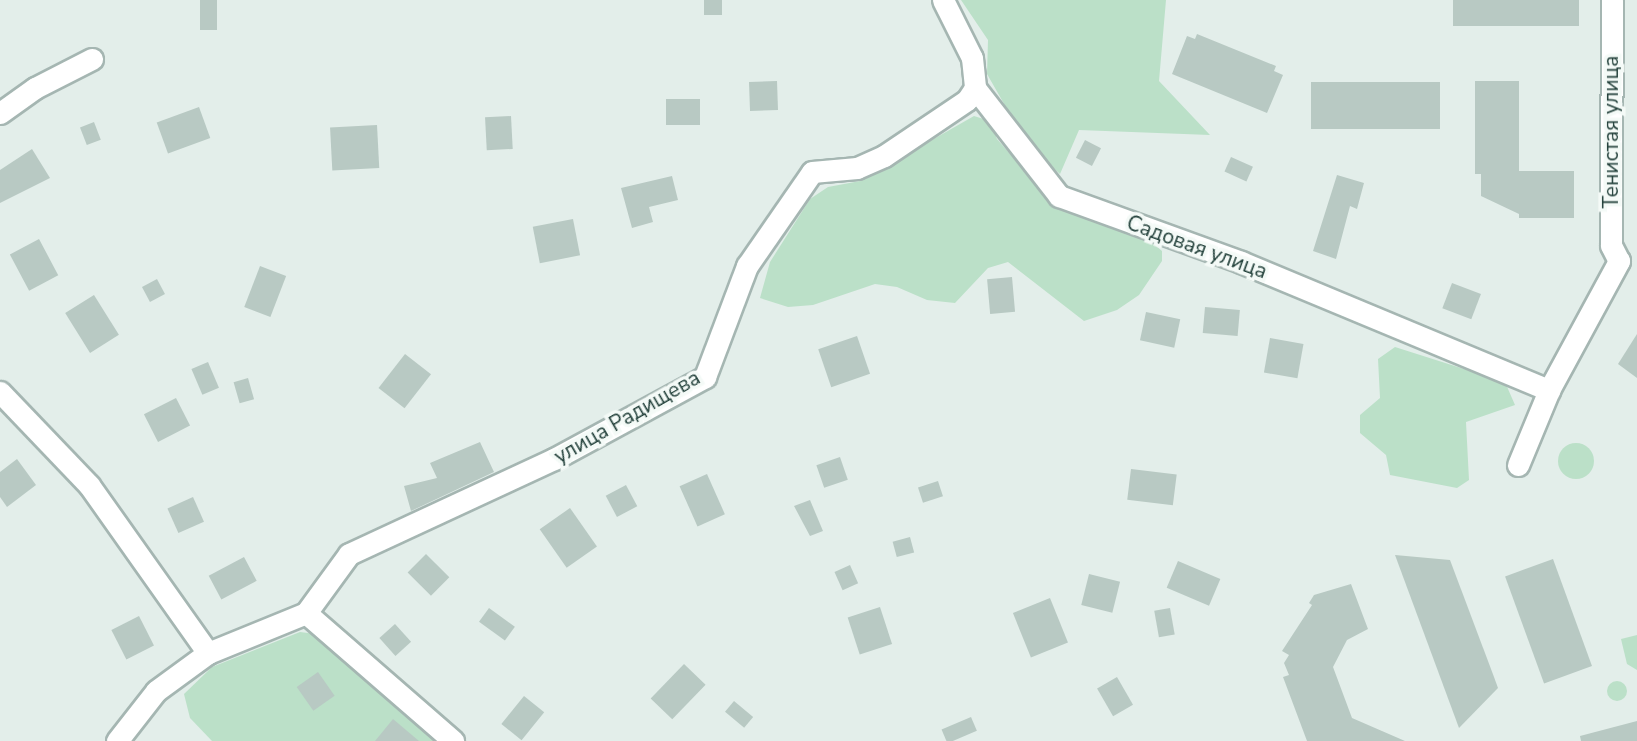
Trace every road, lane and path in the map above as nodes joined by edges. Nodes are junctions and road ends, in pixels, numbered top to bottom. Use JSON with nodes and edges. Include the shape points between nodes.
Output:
{"nodes":[{"id":1,"x":943,"y":0,"type":"edge"},
{"id":2,"x":1612,"y":0,"type":"edge"},
{"id":3,"x":92,"y":58,"type":"dead end"},
{"id":4,"x":975,"y":88,"type":"junction"},
{"id":5,"x":0,"y":113,"type":"edge"},
{"id":6,"x":1549,"y":390,"type":"junction"},
{"id":7,"x":0,"y":392,"type":"edge"},
{"id":8,"x":1518,"y":465,"type":"dead end"},
{"id":9,"x":306,"y":613,"type":"junction"},
{"id":10,"x":208,"y":653,"type":"junction"},
{"id":11,"x":117,"y":741,"type":"edge"},
{"id":12,"x":453,"y":741,"type":"edge"}],
"edges":[{"from":1,"to":4,"type":"street","name":"Садовая улица","via":[[972,58]]},
{"from":2,"to":6,"type":"street","name":"Тенистая улица","via":[[1611,245],[1619,261]]},
{"from":3,"to":5,"type":"street"},
{"from":4,"to":6,"type":"street","name":"Садовая улица","via":[[1059,196],[1241,262]]},
{"from":4,"to":9,"type":"street","name":"улица Радищева","via":[[967,100],[884,156],[857,168],[812,172],[747,266],[705,377],[554,459],[349,554]]},
{"from":6,"to":8,"type":"street"},
{"from":7,"to":10,"type":"street","via":[[89,485]]},
{"from":9,"to":10,"type":"street"},
{"from":9,"to":12,"type":"street"},
{"from":10,"to":11,"type":"street","via":[[156,691]]}]}
